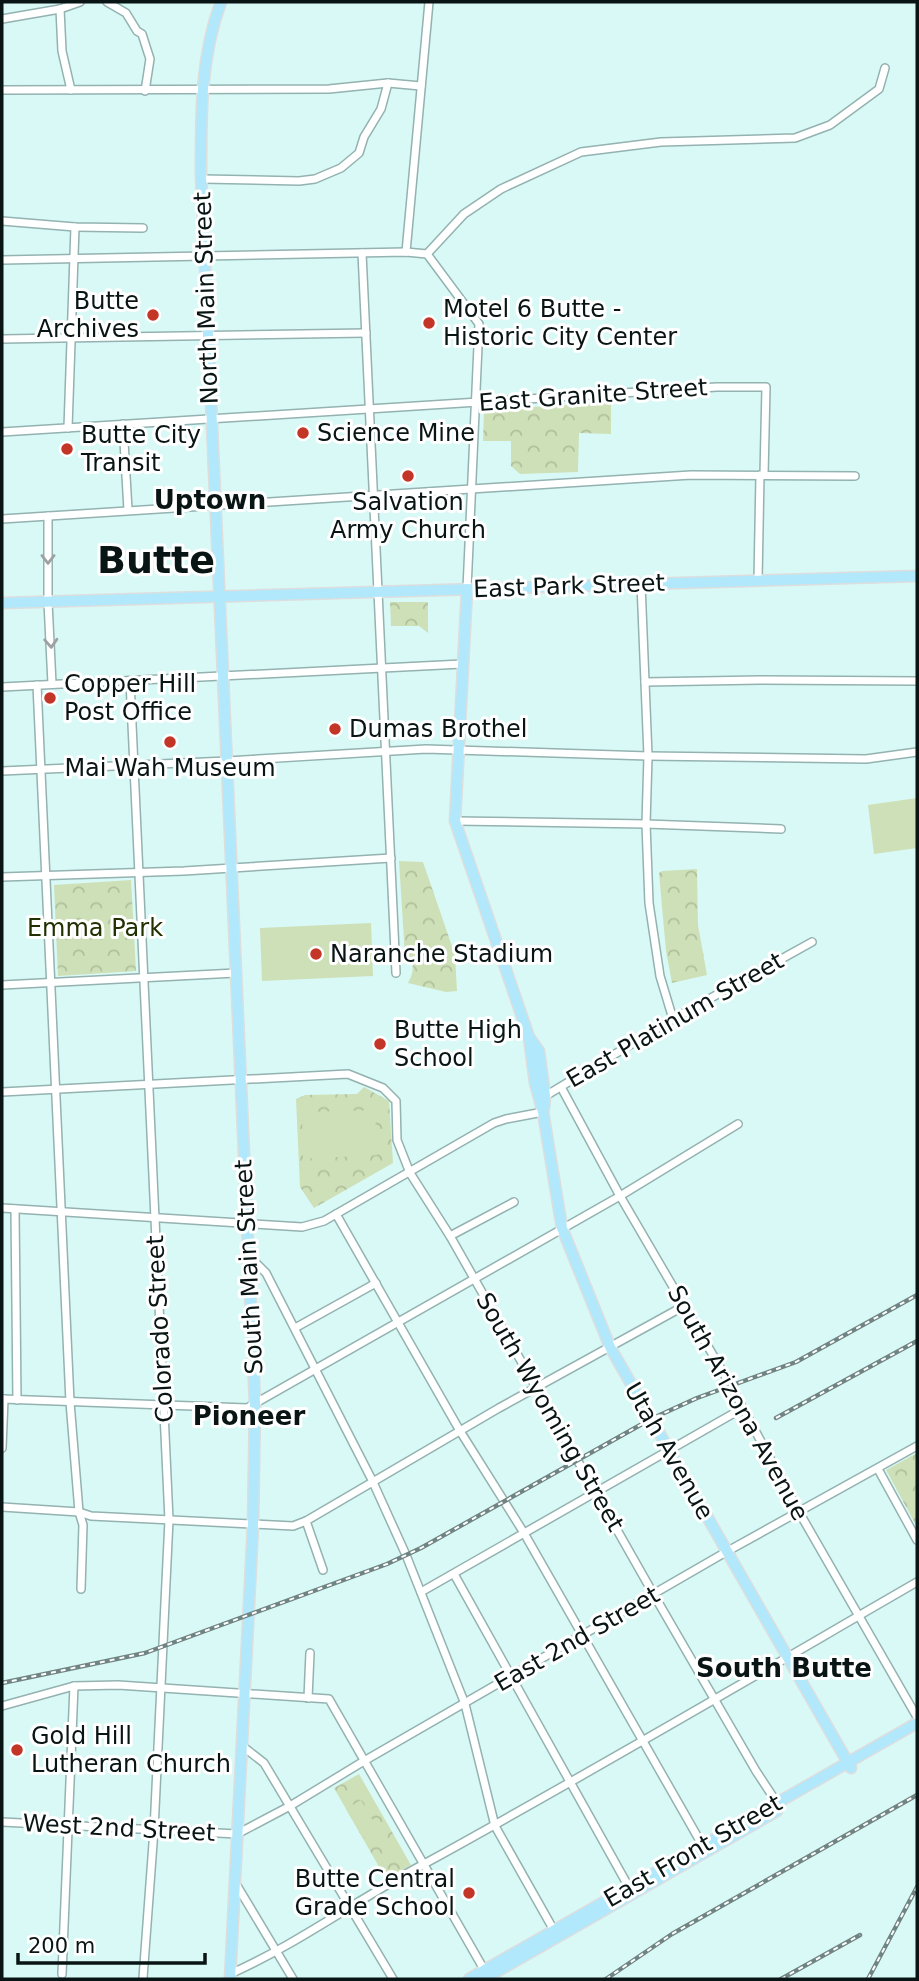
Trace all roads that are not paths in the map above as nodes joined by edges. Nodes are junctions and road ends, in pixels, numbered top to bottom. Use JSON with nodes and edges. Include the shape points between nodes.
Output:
{"nodes":[{"id":1,"x":80,"y":2,"type":"edge"},
{"id":2,"x":107,"y":2,"type":"edge"},
{"id":3,"x":221,"y":2,"type":"edge"},
{"id":4,"x":429,"y":2,"type":"edge"},
{"id":5,"x":60,"y":9,"type":"junction"},
{"id":6,"x":2,"y":19,"type":"edge"},
{"id":7,"x":885,"y":68,"type":"dead end"},
{"id":8,"x":388,"y":83,"type":"junction"},
{"id":9,"x":421,"y":86,"type":"junction"},
{"id":10,"x":2,"y":90,"type":"edge"},
{"id":11,"x":71,"y":90,"type":"junction"},
{"id":12,"x":145,"y":91,"type":"junction"},
{"id":13,"x":201,"y":91,"type":"junction"},
{"id":14,"x":202,"y":178,"type":"junction"},
{"id":15,"x":2,"y":221,"type":"edge"},
{"id":16,"x":75,"y":227,"type":"junction"},
{"id":17,"x":143,"y":228,"type":"dead end"},
{"id":18,"x":405,"y":252,"type":"junction"},
{"id":19,"x":362,"y":253,"type":"junction"},
{"id":20,"x":427,"y":254,"type":"junction"},
{"id":21,"x":205,"y":257,"type":"junction"},
{"id":22,"x":74,"y":258,"type":"junction"},
{"id":23,"x":2,"y":260,"type":"edge"},
{"id":24,"x":366,"y":333,"type":"junction"},
{"id":25,"x":208,"y":335,"type":"junction"},
{"id":26,"x":2,"y":339,"type":"edge"},
{"id":27,"x":69,"y":340,"type":"junction"},
{"id":28,"x":475,"y":402,"type":"junction"},
{"id":29,"x":369,"y":409,"type":"junction"},
{"id":30,"x":211,"y":419,"type":"junction"},
{"id":31,"x":123,"y":424,"type":"junction"},
{"id":32,"x":68,"y":428,"type":"junction"},
{"id":33,"x":2,"y":432,"type":"edge"},
{"id":34,"x":762,"y":475,"type":"junction"},
{"id":35,"x":855,"y":476,"type":"dead end"},
{"id":36,"x":472,"y":488,"type":"junction"},
{"id":37,"x":374,"y":494,"type":"junction"},
{"id":38,"x":216,"y":505,"type":"junction"},
{"id":39,"x":128,"y":510,"type":"junction"},
{"id":40,"x":48,"y":516,"type":"junction"},
{"id":41,"x":2,"y":519,"type":"edge"},
{"id":42,"x":917,"y":576,"type":"edge"},
{"id":43,"x":758,"y":580,"type":"junction"},
{"id":44,"x":641,"y":584,"type":"junction"},
{"id":45,"x":467,"y":589,"type":"junction"},
{"id":46,"x":379,"y":592,"type":"junction"},
{"id":47,"x":220,"y":597,"type":"junction"},
{"id":48,"x":48,"y":602,"type":"junction"},
{"id":49,"x":2,"y":603,"type":"edge"},
{"id":50,"x":462,"y":664,"type":"junction"},
{"id":51,"x":383,"y":668,"type":"junction"},
{"id":52,"x":223,"y":676,"type":"junction"},
{"id":53,"x":130,"y":681,"type":"junction"},
{"id":54,"x":917,"y":681,"type":"edge"},
{"id":55,"x":645,"y":682,"type":"junction"},
{"id":56,"x":52,"y":684,"type":"junction"},
{"id":57,"x":37,"y":685,"type":"junction"},
{"id":58,"x":2,"y":687,"type":"edge"},
{"id":59,"x":457,"y":750,"type":"junction"},
{"id":60,"x":387,"y":751,"type":"junction"},
{"id":61,"x":917,"y":752,"type":"edge"},
{"id":62,"x":648,"y":756,"type":"junction"},
{"id":63,"x":227,"y":761,"type":"junction"},
{"id":64,"x":134,"y":765,"type":"junction"},
{"id":65,"x":41,"y":769,"type":"junction"},
{"id":66,"x":2,"y":771,"type":"edge"},
{"id":67,"x":455,"y":821,"type":"junction"},
{"id":68,"x":646,"y":824,"type":"junction"},
{"id":69,"x":781,"y":829,"type":"dead end"},
{"id":70,"x":391,"y":858,"type":"junction"},
{"id":71,"x":232,"y":869,"type":"junction"},
{"id":72,"x":138,"y":872,"type":"junction"},
{"id":73,"x":46,"y":875,"type":"junction"},
{"id":74,"x":2,"y":877,"type":"edge"},
{"id":75,"x":812,"y":942,"type":"dead end"},
{"id":76,"x":236,"y":973,"type":"junction"},
{"id":77,"x":396,"y":973,"type":"dead end"},
{"id":78,"x":144,"y":978,"type":"junction"},
{"id":79,"x":50,"y":982,"type":"junction"},
{"id":80,"x":2,"y":985,"type":"edge"},
{"id":81,"x":673,"y":1019,"type":"junction"},
{"id":82,"x":529,"y":1038,"type":"junction"},
{"id":83,"x":241,"y":1080,"type":"junction"},
{"id":84,"x":148,"y":1084,"type":"junction"},
{"id":85,"x":561,"y":1087,"type":"junction"},
{"id":86,"x":55,"y":1089,"type":"junction"},
{"id":87,"x":2,"y":1092,"type":"edge"},
{"id":88,"x":542,"y":1098,"type":"junction"},
{"id":89,"x":543,"y":1112,"type":"junction"},
{"id":90,"x":738,"y":1124,"type":"dead end"},
{"id":91,"x":410,"y":1173,"type":"junction"},
{"id":92,"x":620,"y":1196,"type":"junction"},
{"id":93,"x":514,"y":1202,"type":"dead end"},
{"id":94,"x":2,"y":1208,"type":"edge"},
{"id":95,"x":15,"y":1209,"type":"junction"},
{"id":96,"x":60,"y":1211,"type":"junction"},
{"id":97,"x":336,"y":1214,"type":"junction"},
{"id":98,"x":155,"y":1217,"type":"junction"},
{"id":99,"x":247,"y":1222,"type":"junction"},
{"id":100,"x":562,"y":1228,"type":"junction"},
{"id":101,"x":450,"y":1236,"type":"junction"},
{"id":102,"x":248,"y":1256,"type":"junction"},
{"id":103,"x":473,"y":1279,"type":"junction"},
{"id":104,"x":376,"y":1283,"type":"junction"},
{"id":105,"x":684,"y":1306,"type":"junction"},
{"id":106,"x":397,"y":1321,"type":"junction"},
{"id":107,"x":295,"y":1328,"type":"junction"},
{"id":108,"x":610,"y":1348,"type":"junction"},
{"id":109,"x":315,"y":1368,"type":"junction"},
{"id":110,"x":536,"y":1387,"type":"junction"},
{"id":111,"x":3,"y":1399,"type":"edge"},
{"id":112,"x":17,"y":1400,"type":"junction"},
{"id":113,"x":70,"y":1402,"type":"junction"},
{"id":114,"x":255,"y":1404,"type":"junction"},
{"id":115,"x":163,"y":1405,"type":"junction"},
{"id":116,"x":743,"y":1408,"type":"junction"},
{"id":117,"x":460,"y":1431,"type":"junction"},
{"id":118,"x":917,"y":1446,"type":"edge"},
{"id":119,"x":2,"y":1448,"type":"edge"},
{"id":120,"x":668,"y":1450,"type":"junction"},
{"id":121,"x":878,"y":1469,"type":"junction"},
{"id":122,"x":372,"y":1480,"type":"junction"},
{"id":123,"x":597,"y":1492,"type":"junction"},
{"id":124,"x":2,"y":1507,"type":"edge"},
{"id":125,"x":79,"y":1512,"type":"junction"},
{"id":126,"x":799,"y":1512,"type":"junction"},
{"id":127,"x":169,"y":1520,"type":"junction"},
{"id":128,"x":306,"y":1521,"type":"junction"},
{"id":129,"x":253,"y":1525,"type":"junction"},
{"id":130,"x":524,"y":1533,"type":"junction"},
{"id":131,"x":917,"y":1540,"type":"edge"},
{"id":132,"x":726,"y":1552,"type":"junction"},
{"id":133,"x":323,"y":1570,"type":"dead end"},
{"id":134,"x":454,"y":1574,"type":"junction"},
{"id":135,"x":917,"y":1582,"type":"edge"},
{"id":136,"x":81,"y":1590,"type":"dead end"},
{"id":137,"x":421,"y":1592,"type":"junction"},
{"id":138,"x":654,"y":1595,"type":"junction"},
{"id":139,"x":859,"y":1616,"type":"junction"},
{"id":140,"x":582,"y":1636,"type":"junction"},
{"id":141,"x":310,"y":1653,"type":"dead end"},
{"id":142,"x":787,"y":1657,"type":"junction"},
{"id":143,"x":511,"y":1677,"type":"junction"},
{"id":144,"x":74,"y":1686,"type":"junction"},
{"id":145,"x":161,"y":1687,"type":"junction"},
{"id":146,"x":244,"y":1693,"type":"junction"},
{"id":147,"x":308,"y":1698,"type":"junction"},
{"id":148,"x":715,"y":1699,"type":"junction"},
{"id":149,"x":465,"y":1704,"type":"junction"},
{"id":150,"x":2,"y":1706,"type":"edge"},
{"id":151,"x":917,"y":1717,"type":"edge"},
{"id":152,"x":917,"y":1723,"type":"edge"},
{"id":153,"x":917,"y":1731,"type":"edge"},
{"id":154,"x":643,"y":1740,"type":"junction"},
{"id":155,"x":242,"y":1745,"type":"junction"},
{"id":156,"x":364,"y":1760,"type":"junction"},
{"id":157,"x":850,"y":1766,"type":"junction"},
{"id":158,"x":570,"y":1782,"type":"junction"},
{"id":159,"x":290,"y":1806,"type":"junction"},
{"id":160,"x":779,"y":1806,"type":"junction"},
{"id":161,"x":2,"y":1822,"type":"edge"},
{"id":162,"x":70,"y":1826,"type":"junction"},
{"id":163,"x":495,"y":1826,"type":"junction"},
{"id":164,"x":154,"y":1830,"type":"junction"},
{"id":165,"x":237,"y":1834,"type":"junction"},
{"id":166,"x":705,"y":1848,"type":"junction"},
{"id":167,"x":422,"y":1864,"type":"junction"},
{"id":168,"x":235,"y":1881,"type":"junction"},
{"id":169,"x":631,"y":1891,"type":"junction"},
{"id":170,"x":349,"y":1906,"type":"junction"},
{"id":171,"x":556,"y":1934,"type":"junction"},
{"id":172,"x":277,"y":1951,"type":"junction"},
{"id":173,"x":62,"y":1974,"type":"dead end"},
{"id":174,"x":485,"y":1975,"type":"edge"},
{"id":175,"x":230,"y":1977,"type":"edge"},
{"id":176,"x":143,"y":1978,"type":"edge"},
{"id":177,"x":293,"y":1979,"type":"edge"},
{"id":178,"x":393,"y":1979,"type":"edge"},
{"id":179,"x":468,"y":1979,"type":"edge"}],
"edges":[{"from":1,"to":5,"type":"street"},
{"from":2,"to":12,"type":"street","via":[[126,13],[142,34],[150,59]]},
{"from":3,"to":13,"type":"main road","name":"North Main Street"},
{"from":4,"to":9,"type":"street"},
{"from":5,"to":6,"type":"street"},
{"from":5,"to":11,"type":"street","via":[[62,51]]},
{"from":7,"to":20,"type":"street","via":[[879,89],[830,125],[795,138],[661,142],[581,152],[473,207]]},
{"from":8,"to":9,"type":"street"},
{"from":8,"to":13,"type":"street"},
{"from":8,"to":14,"type":"street","via":[[359,153],[341,168],[299,181]]},
{"from":9,"to":18,"type":"street"},
{"from":10,"to":11,"type":"street"},
{"from":11,"to":12,"type":"street"},
{"from":12,"to":13,"type":"street"},
{"from":13,"to":14,"type":"main road","name":"North Main Street"},
{"from":14,"to":21,"type":"main road","name":"North Main Street"},
{"from":15,"to":16,"type":"street"},
{"from":16,"to":17,"type":"street"},
{"from":16,"to":22,"type":"street"},
{"from":18,"to":19,"type":"street"},
{"from":18,"to":20,"type":"street"},
{"from":19,"to":21,"type":"street"},
{"from":19,"to":24,"type":"street"},
{"from":20,"to":28,"type":"street","via":[[479,324]]},
{"from":21,"to":22,"type":"street"},
{"from":21,"to":25,"type":"main road","name":"North Main Street"},
{"from":22,"to":23,"type":"street"},
{"from":22,"to":27,"type":"street"},
{"from":24,"to":25,"type":"street"},
{"from":24,"to":29,"type":"street"},
{"from":25,"to":27,"type":"street"},
{"from":25,"to":30,"type":"main road","name":"North Main Street"},
{"from":26,"to":27,"type":"street"},
{"from":27,"to":32,"type":"street"},
{"from":28,"to":29,"type":"street","name":"East Granite Street"},
{"from":28,"to":34,"type":"street","name":"East Granite Street","via":[[766,387]]},
{"from":28,"to":36,"type":"street"},
{"from":29,"to":30,"type":"street","name":"East Granite Street"},
{"from":29,"to":37,"type":"street"},
{"from":30,"to":31,"type":"street","name":"East Granite Street"},
{"from":30,"to":38,"type":"main road","name":"North Main Street"},
{"from":31,"to":32,"type":"street","name":"East Granite Street"},
{"from":31,"to":39,"type":"street"},
{"from":32,"to":33,"type":"street","name":"East Granite Street"},
{"from":34,"to":35,"type":"street"},
{"from":34,"to":36,"type":"street"},
{"from":34,"to":43,"type":"street"},
{"from":36,"to":37,"type":"street"},
{"from":36,"to":45,"type":"street"},
{"from":37,"to":38,"type":"street"},
{"from":37,"to":46,"type":"street"},
{"from":38,"to":39,"type":"street"},
{"from":38,"to":47,"type":"main road","name":"North Main Street"},
{"from":39,"to":40,"type":"street"},
{"from":40,"to":41,"type":"street"},
{"from":40,"to":48,"type":"street","one_way":true},
{"from":42,"to":43,"type":"main road","name":"East Park Street"},
{"from":43,"to":44,"type":"main road","name":"East Park Street"},
{"from":44,"to":45,"type":"main road","name":"East Park Street"},
{"from":44,"to":55,"type":"street"},
{"from":45,"to":46,"type":"main road","name":"East Park Street"},
{"from":45,"to":50,"type":"main road"},
{"from":46,"to":47,"type":"main road","name":"East Park Street"},
{"from":46,"to":51,"type":"street"},
{"from":47,"to":48,"type":"main road","name":"East Park Street"},
{"from":47,"to":52,"type":"main road","name":"South Main Street"},
{"from":48,"to":49,"type":"main road","name":"East Park Street"},
{"from":48,"to":56,"type":"street","one_way":true},
{"from":50,"to":51,"type":"street"},
{"from":50,"to":59,"type":"main road"},
{"from":51,"to":52,"type":"street"},
{"from":51,"to":60,"type":"street"},
{"from":52,"to":53,"type":"street"},
{"from":52,"to":63,"type":"main road","name":"South Main Street"},
{"from":53,"to":56,"type":"street"},
{"from":53,"to":64,"type":"street","name":"Colorado Street"},
{"from":54,"to":55,"type":"street"},
{"from":55,"to":62,"type":"street"},
{"from":56,"to":57,"type":"street"},
{"from":57,"to":58,"type":"street"},
{"from":57,"to":65,"type":"street"},
{"from":59,"to":60,"type":"street"},
{"from":59,"to":62,"type":"street"},
{"from":59,"to":67,"type":"main road"},
{"from":60,"to":63,"type":"street"},
{"from":60,"to":70,"type":"street"},
{"from":61,"to":62,"type":"street","via":[[866,759]]},
{"from":62,"to":68,"type":"street"},
{"from":63,"to":64,"type":"street"},
{"from":63,"to":71,"type":"main road","name":"South Main Street"},
{"from":64,"to":65,"type":"street"},
{"from":64,"to":72,"type":"street","name":"Colorado Street"},
{"from":65,"to":66,"type":"street"},
{"from":65,"to":73,"type":"street"},
{"from":67,"to":68,"type":"street"},
{"from":67,"to":82,"type":"main road"},
{"from":68,"to":69,"type":"street"},
{"from":68,"to":81,"type":"street","via":[[649,903],[660,976]]},
{"from":70,"to":71,"type":"street"},
{"from":70,"to":77,"type":"street"},
{"from":71,"to":72,"type":"street"},
{"from":71,"to":76,"type":"main road","name":"South Main Street"},
{"from":72,"to":73,"type":"street"},
{"from":72,"to":78,"type":"street","name":"Colorado Street"},
{"from":73,"to":74,"type":"street"},
{"from":73,"to":79,"type":"street"},
{"from":75,"to":81,"type":"street","name":"East Platinum Street"},
{"from":76,"to":78,"type":"street"},
{"from":76,"to":83,"type":"main road","name":"South Main Street"},
{"from":78,"to":79,"type":"street"},
{"from":78,"to":84,"type":"street","name":"Colorado Street"},
{"from":79,"to":80,"type":"street"},
{"from":79,"to":86,"type":"street"},
{"from":81,"to":85,"type":"street","name":"East Platinum Street"},
{"from":82,"to":88,"type":"main road","name":"Utah Avenue"},
{"from":82,"to":88,"type":"main road","name":"Utah Avenue","via":[[539,1051]]},
{"from":83,"to":84,"type":"street"},
{"from":83,"to":91,"type":"street","name":"South Wyoming Street","via":[[348,1074],[383,1088],[396,1101],[397,1140]]},
{"from":83,"to":99,"type":"main road","name":"South Main Street"},
{"from":84,"to":86,"type":"street"},
{"from":84,"to":98,"type":"street","name":"Colorado Street"},
{"from":85,"to":88,"type":"street","name":"East Platinum Street"},
{"from":85,"to":92,"type":"street","name":"South Arizona Avenue"},
{"from":86,"to":87,"type":"street"},
{"from":86,"to":96,"type":"street"},
{"from":88,"to":89,"type":"main road","name":"Utah Avenue"},
{"from":89,"to":91,"type":"street","via":[[494,1123]]},
{"from":89,"to":100,"type":"main road","name":"Utah Avenue"},
{"from":90,"to":92,"type":"street"},
{"from":91,"to":97,"type":"street"},
{"from":91,"to":101,"type":"street","name":"South Wyoming Street"},
{"from":92,"to":100,"type":"street"},
{"from":92,"to":105,"type":"street","name":"South Arizona Avenue"},
{"from":93,"to":101,"type":"street"},
{"from":94,"to":95,"type":"street"},
{"from":95,"to":96,"type":"street"},
{"from":95,"to":112,"type":"street"},
{"from":96,"to":98,"type":"street"},
{"from":96,"to":113,"type":"street"},
{"from":97,"to":99,"type":"street","via":[[302,1227]]},
{"from":97,"to":104,"type":"street"},
{"from":98,"to":99,"type":"street"},
{"from":98,"to":115,"type":"street","name":"Colorado Street"},
{"from":99,"to":102,"type":"main road","name":"South Main Street"},
{"from":100,"to":103,"type":"street"},
{"from":100,"to":108,"type":"main road","name":"Utah Avenue"},
{"from":101,"to":103,"type":"street","name":"South Wyoming Street"},
{"from":102,"to":107,"type":"street","via":[[266,1273]]},
{"from":102,"to":114,"type":"main road","name":"South Main Street"},
{"from":103,"to":106,"type":"street"},
{"from":103,"to":110,"type":"street","name":"South Wyoming Street"},
{"from":104,"to":106,"type":"street"},
{"from":104,"to":107,"type":"street"},
{"from":105,"to":108,"type":"street"},
{"from":105,"to":116,"type":"street","name":"South Arizona Avenue"},
{"from":106,"to":109,"type":"street"},
{"from":106,"to":117,"type":"street"},
{"from":107,"to":109,"type":"street"},
{"from":108,"to":110,"type":"street"},
{"from":108,"to":120,"type":"main road","name":"Utah Avenue"},
{"from":109,"to":114,"type":"street"},
{"from":109,"to":122,"type":"street"},
{"from":110,"to":117,"type":"street"},
{"from":110,"to":123,"type":"street","name":"South Wyoming Street"},
{"from":111,"to":112,"type":"street"},
{"from":111,"to":119,"type":"street"},
{"from":112,"to":113,"type":"street"},
{"from":113,"to":115,"type":"street"},
{"from":113,"to":125,"type":"street"},
{"from":114,"to":115,"type":"street","via":[[247,1408]]},
{"from":114,"to":129,"type":"main road","name":"South Main Street"},
{"from":115,"to":127,"type":"street","name":"Colorado Street"},
{"from":116,"to":120,"type":"street"},
{"from":116,"to":126,"type":"street","name":"South Arizona Avenue"},
{"from":117,"to":122,"type":"street"},
{"from":117,"to":130,"type":"street"},
{"from":118,"to":121,"type":"street","name":"East 2nd Street"},
{"from":120,"to":123,"type":"street"},
{"from":120,"to":132,"type":"main road","name":"Utah Avenue"},
{"from":121,"to":126,"type":"street","name":"East 2nd Street"},
{"from":121,"to":131,"type":"street"},
{"from":122,"to":128,"type":"street"},
{"from":122,"to":137,"type":"street"},
{"from":123,"to":130,"type":"street"},
{"from":123,"to":138,"type":"street","name":"South Wyoming Street"},
{"from":124,"to":125,"type":"street"},
{"from":125,"to":127,"type":"street"},
{"from":125,"to":136,"type":"street","via":[[83,1525]]},
{"from":126,"to":132,"type":"street","name":"East 2nd Street"},
{"from":126,"to":139,"type":"street","name":"South Arizona Avenue"},
{"from":127,"to":129,"type":"street"},
{"from":127,"to":145,"type":"street","name":"Colorado Street"},
{"from":128,"to":129,"type":"street","via":[[293,1526]]},
{"from":128,"to":133,"type":"street"},
{"from":129,"to":146,"type":"main road","name":"South Main Street"},
{"from":130,"to":134,"type":"street"},
{"from":130,"to":140,"type":"street"},
{"from":132,"to":138,"type":"street","name":"East 2nd Street"},
{"from":132,"to":142,"type":"main road","name":"Utah Avenue"},
{"from":134,"to":137,"type":"street"},
{"from":134,"to":143,"type":"street"},
{"from":135,"to":139,"type":"street"},
{"from":137,"to":149,"type":"street"},
{"from":138,"to":140,"type":"street","name":"East 2nd Street"},
{"from":138,"to":148,"type":"street","name":"South Wyoming Street"},
{"from":139,"to":142,"type":"street"},
{"from":139,"to":151,"type":"street","name":"South Arizona Avenue"},
{"from":140,"to":143,"type":"street","name":"East 2nd Street"},
{"from":140,"to":154,"type":"street"},
{"from":141,"to":147,"type":"street"},
{"from":142,"to":148,"type":"street"},
{"from":142,"to":157,"type":"main road","name":"Utah Avenue"},
{"from":143,"to":149,"type":"street","name":"East 2nd Street"},
{"from":143,"to":158,"type":"street"},
{"from":144,"to":145,"type":"street"},
{"from":144,"to":150,"type":"street"},
{"from":144,"to":162,"type":"street"},
{"from":145,"to":146,"type":"street"},
{"from":145,"to":164,"type":"street","name":"Colorado Street"},
{"from":146,"to":147,"type":"street"},
{"from":146,"to":155,"type":"main road","name":"South Main Street"},
{"from":147,"to":156,"type":"street","via":[[329,1699]]},
{"from":148,"to":154,"type":"street"},
{"from":148,"to":160,"type":"street","name":"South Wyoming Street"},
{"from":149,"to":156,"type":"street","name":"East 2nd Street"},
{"from":149,"to":163,"type":"street"},
{"from":152,"to":157,"type":"main road","name":"East Front Street"},
{"from":153,"to":157,"type":"main road","name":"East Front Street"},
{"from":154,"to":158,"type":"street"},
{"from":154,"to":166,"type":"street"},
{"from":155,"to":159,"type":"street","via":[[264,1763]]},
{"from":155,"to":165,"type":"main road","name":"South Main Street"},
{"from":156,"to":159,"type":"street","name":"East 2nd Street"},
{"from":156,"to":167,"type":"street"},
{"from":157,"to":160,"type":"main road","name":"East Front Street"},
{"from":158,"to":163,"type":"street"},
{"from":158,"to":169,"type":"street"},
{"from":159,"to":165,"type":"street","name":"East 2nd Street"},
{"from":159,"to":170,"type":"street"},
{"from":160,"to":166,"type":"main road","name":"East Front Street"},
{"from":161,"to":162,"type":"street","name":"West 2nd Street"},
{"from":162,"to":164,"type":"street","name":"West 2nd Street"},
{"from":162,"to":173,"type":"street"},
{"from":163,"to":167,"type":"street"},
{"from":163,"to":171,"type":"street"},
{"from":164,"to":165,"type":"street","name":"West 2nd Street"},
{"from":164,"to":176,"type":"street","name":"Colorado Street"},
{"from":165,"to":168,"type":"main road","name":"South Main Street"},
{"from":166,"to":169,"type":"main road","name":"East Front Street"},
{"from":167,"to":170,"type":"street"},
{"from":167,"to":174,"type":"street"},
{"from":168,"to":172,"type":"street"},
{"from":168,"to":175,"type":"main road","name":"South Main Street"},
{"from":169,"to":171,"type":"main road","name":"East Front Street"},
{"from":170,"to":172,"type":"street"},
{"from":170,"to":178,"type":"street"},
{"from":171,"to":174,"type":"main road","name":"East Front Street"},
{"from":172,"to":175,"type":"street"},
{"from":172,"to":177,"type":"street"},
{"from":174,"to":179,"type":"main road","name":"East Front Street"}]}
